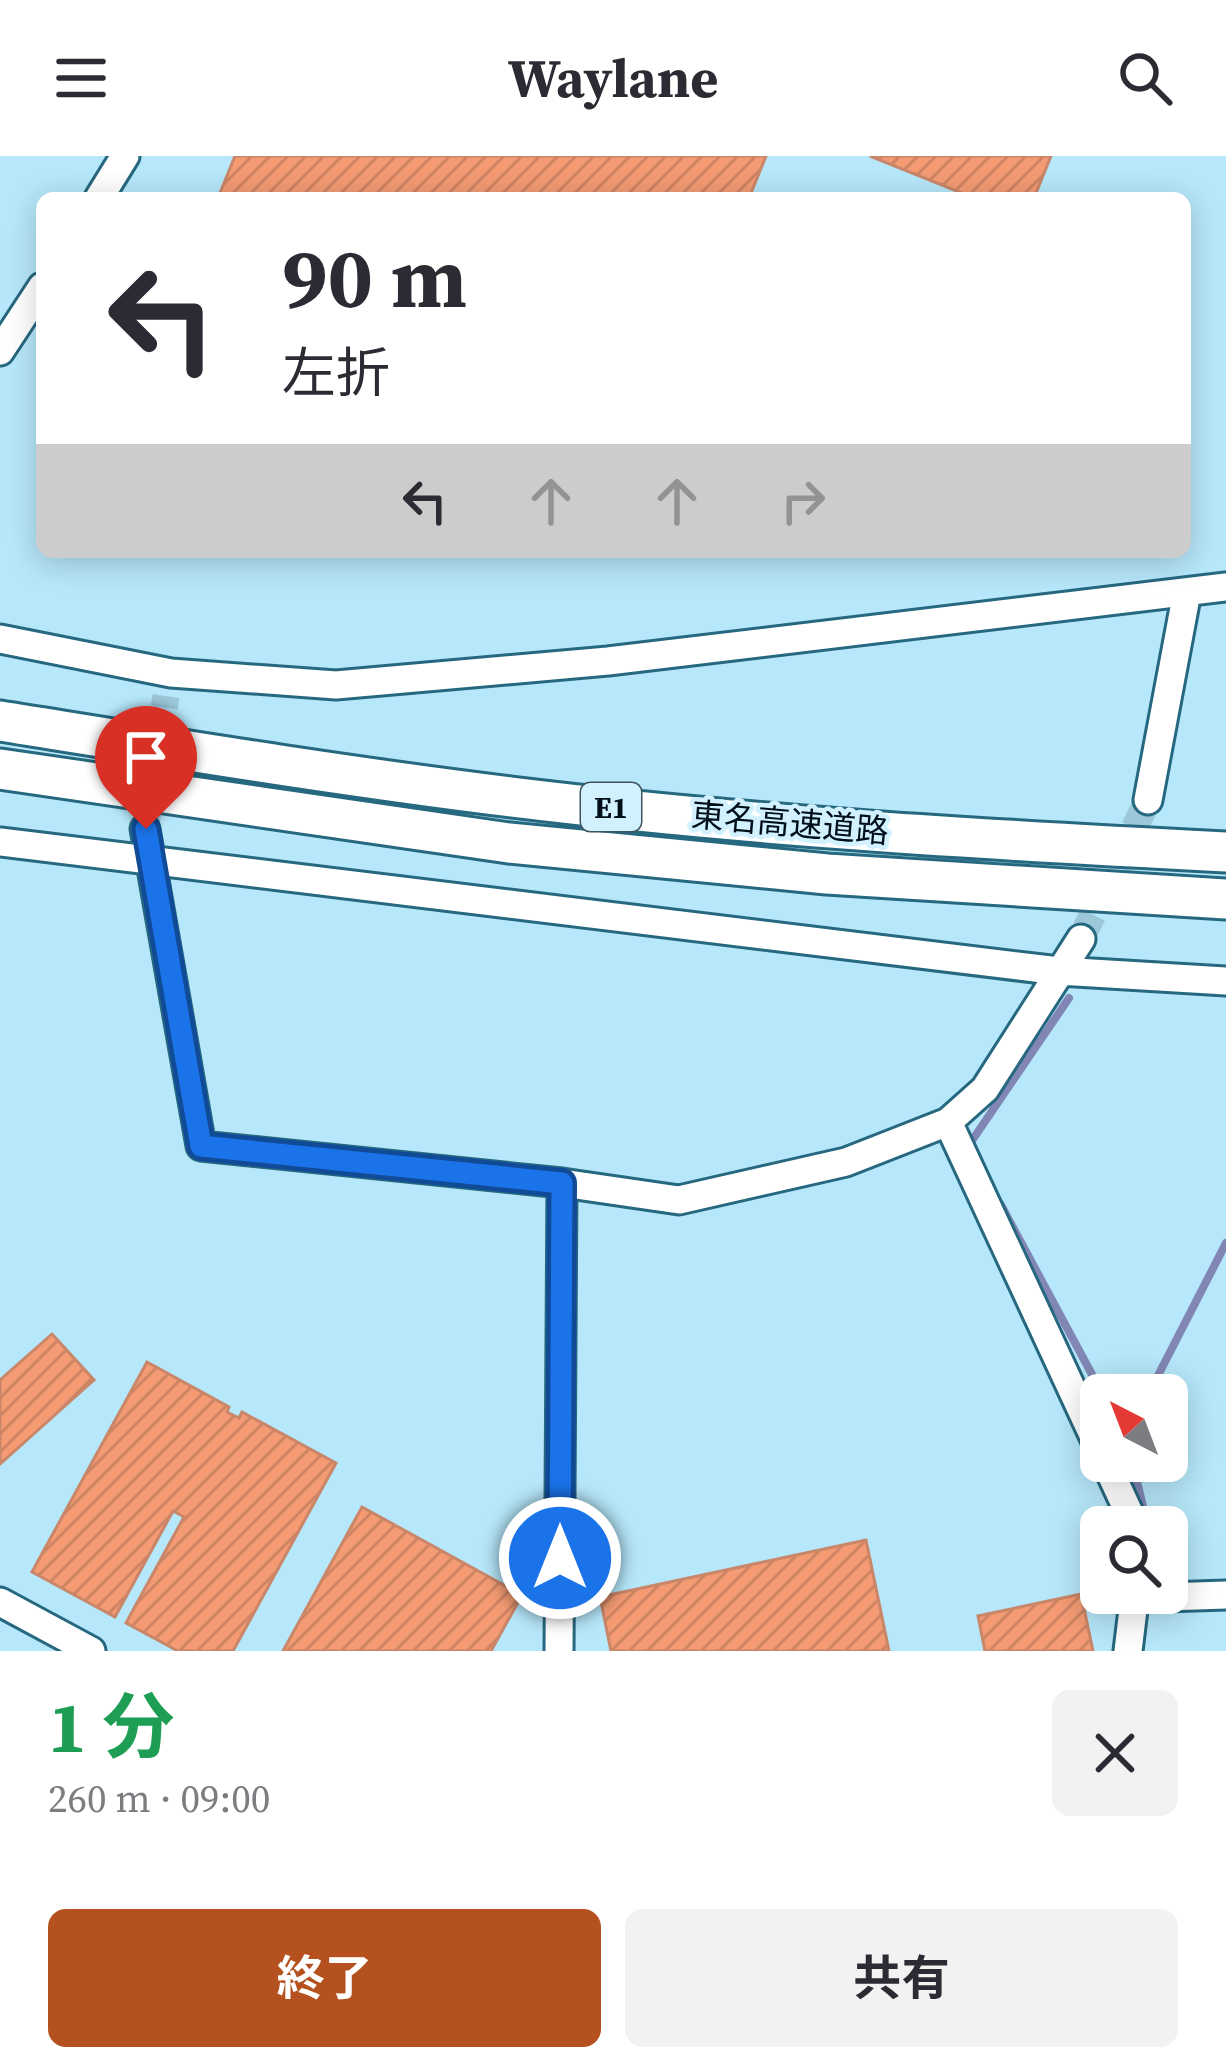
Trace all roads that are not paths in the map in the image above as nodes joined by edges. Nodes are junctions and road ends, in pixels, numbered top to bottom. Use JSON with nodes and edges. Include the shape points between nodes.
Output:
{"nodes":[{"id":1,"x":125,"y":156,"type":"edge"},
{"id":2,"x":103,"y":192,"type":"edge"},
{"id":3,"x":36,"y":296,"type":"edge"},
{"id":4,"x":0,"y":351,"type":"edge"},
{"id":5,"x":1226,"y":587,"type":"edge"},
{"id":6,"x":1187,"y":592,"type":"junction"},
{"id":7,"x":0,"y":639,"type":"edge"},
{"id":8,"x":0,"y":721,"type":"edge"},
{"id":9,"x":0,"y":769,"type":"edge"},
{"id":10,"x":1148,"y":800,"type":"tunnel mouth"},
{"id":11,"x":146,"y":829,"type":"tunnel mouth"},
{"id":12,"x":0,"y":842,"type":"edge"},
{"id":13,"x":1226,"y":852,"type":"edge"},
{"id":14,"x":148,"y":861,"type":"junction"},
{"id":15,"x":1226,"y":899,"type":"edge"},
{"id":16,"x":1081,"y":939,"type":"tunnel mouth"},
{"id":17,"x":1059,"y":971,"type":"junction"},
{"id":18,"x":1226,"y":981,"type":"edge"},
{"id":19,"x":948,"y":1122,"type":"junction"},
{"id":20,"x":562,"y":1183,"type":"junction"},
{"id":21,"x":1080,"y":1407,"type":"edge"},
{"id":22,"x":1188,"y":1595,"type":"edge"},
{"id":23,"x":1226,"y":1595,"type":"edge"},
{"id":24,"x":0,"y":1601,"type":"edge"},
{"id":25,"x":1133,"y":1614,"type":"edge"},
{"id":26,"x":91,"y":1651,"type":"edge"},
{"id":27,"x":559,"y":1651,"type":"edge"},
{"id":28,"x":1128,"y":1651,"type":"edge"}],
"edges":[{"from":1,"to":2,"type":"street"},
{"from":3,"to":4,"type":"street"},
{"from":5,"to":6,"type":"street"},
{"from":6,"to":7,"type":"street","via":[[336,685],[169,685]]},
{"from":6,"to":10,"type":"street"},
{"from":8,"to":13,"type":"highway","name":"東名高速道路","number":"E1","via":[[514,798]]},
{"from":9,"to":15,"type":"highway","name":"東名高速道路","number":"E1","via":[[509,843],[826,874]]},
{"from":11,"to":14,"type":"street"},
{"from":12,"to":14,"type":"street"},
{"from":14,"to":17,"type":"street"},
{"from":14,"to":20,"type":"street","via":[[201,1146]]},
{"from":16,"to":17,"type":"street"},
{"from":17,"to":18,"type":"street"},
{"from":17,"to":19,"type":"street","via":[[985,1089]]},
{"from":19,"to":20,"type":"street","via":[[846,1162],[679,1200]]},
{"from":19,"to":21,"type":"street"},
{"from":20,"to":27,"type":"street"},
{"from":22,"to":23,"type":"street"},
{"from":24,"to":26,"type":"street"},
{"from":25,"to":28,"type":"street"}]}
